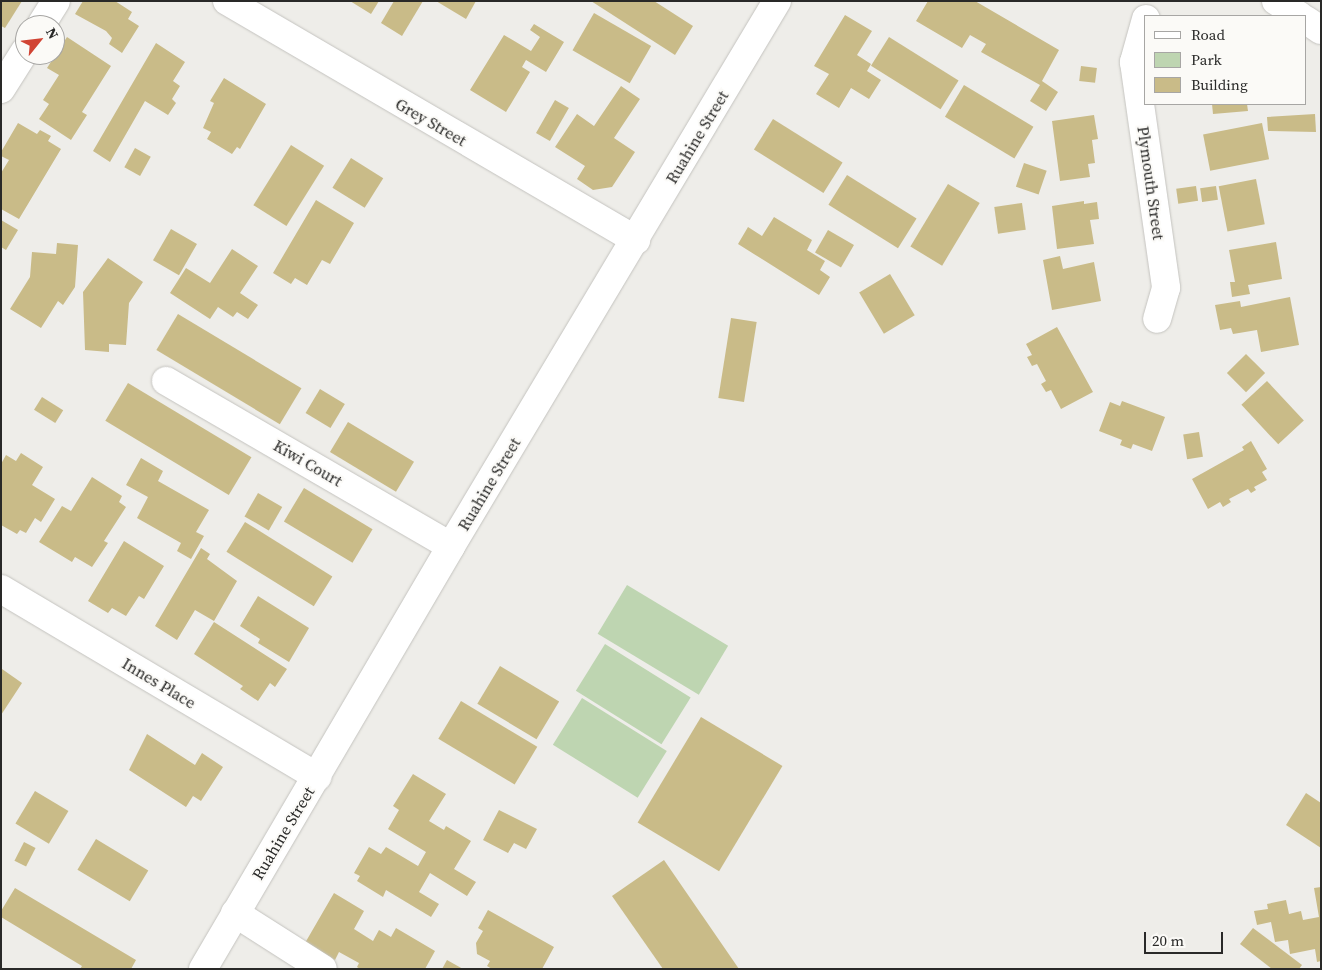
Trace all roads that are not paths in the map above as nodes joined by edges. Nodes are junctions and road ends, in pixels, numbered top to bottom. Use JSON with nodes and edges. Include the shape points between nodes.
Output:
{"nodes":[{"id":1,"x":56,"y":1,"type":"edge"},
{"id":2,"x":227,"y":1,"type":"edge"},
{"id":3,"x":777,"y":1,"type":"edge"},
{"id":4,"x":1155,"y":1,"type":"edge"},
{"id":5,"x":1276,"y":1,"type":"edge"},
{"id":6,"x":47,"y":15,"type":"edge"},
{"id":7,"x":1147,"y":15,"type":"edge"},
{"id":8,"x":1298,"y":15,"type":"edge"},
{"id":9,"x":1307,"y":21,"type":"edge"},
{"id":10,"x":1144,"y":24,"type":"edge"},
{"id":11,"x":1321,"y":30,"type":"edge"},
{"id":12,"x":16,"y":65,"type":"edge"},
{"id":13,"x":1,"y":89,"type":"edge"},
{"id":14,"x":636,"y":240,"type":"junction"},
{"id":15,"x":1158,"y":319,"type":"dead end"},
{"id":16,"x":166,"y":381,"type":"dead end"},
{"id":17,"x":451,"y":546,"type":"junction"},
{"id":18,"x":1,"y":589,"type":"edge"},
{"id":19,"x":317,"y":777,"type":"junction"},
{"id":20,"x":235,"y":914,"type":"junction"},
{"id":21,"x":203,"y":969,"type":"edge"},
{"id":22,"x":323,"y":969,"type":"edge"}],
"edges":[{"from":1,"to":6,"type":"street"},
{"from":2,"to":14,"type":"street","name":"Grey Street"},
{"from":3,"to":14,"type":"street","name":"Ruahine Street"},
{"from":4,"to":7,"type":"street","name":"Plymouth Street"},
{"from":5,"to":8,"type":"street"},
{"from":9,"to":11,"type":"street"},
{"from":10,"to":15,"type":"street","name":"Plymouth Street","via":[[1134,62],[1166,288]]},
{"from":12,"to":13,"type":"street"},
{"from":14,"to":17,"type":"street","name":"Ruahine Street"},
{"from":16,"to":17,"type":"street","name":"Kiwi Court"},
{"from":17,"to":19,"type":"street","name":"Ruahine Street"},
{"from":18,"to":19,"type":"street","name":"Innes Place"},
{"from":19,"to":20,"type":"street","name":"Ruahine Street"},
{"from":20,"to":21,"type":"street","name":"Ruahine Street"},
{"from":20,"to":22,"type":"street"}]}
